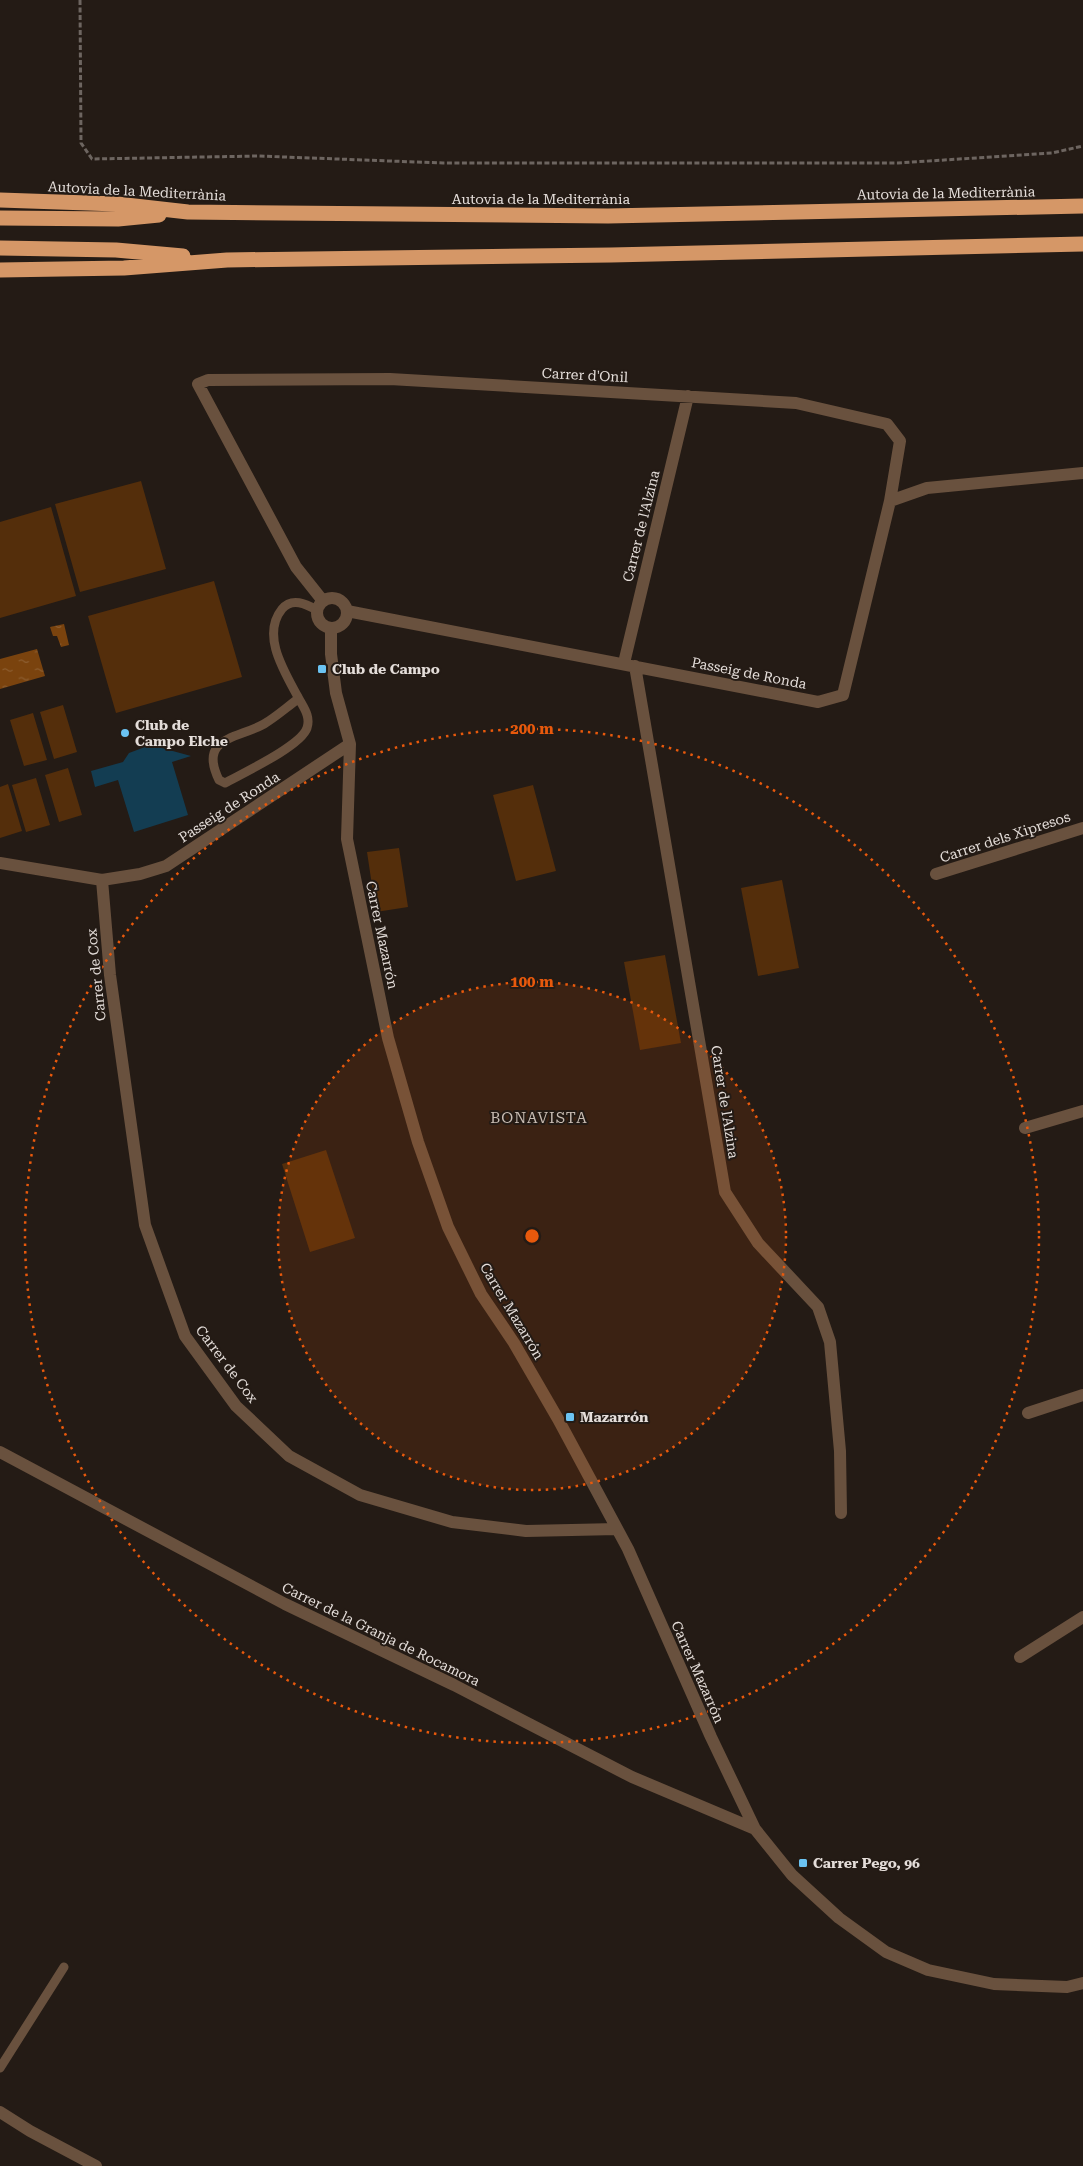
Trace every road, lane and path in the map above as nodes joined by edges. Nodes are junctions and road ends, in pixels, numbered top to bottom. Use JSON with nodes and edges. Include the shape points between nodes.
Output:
{"nodes":[{"id":1,"x":80,"y":0,"type":"edge"},
{"id":2,"x":1083,"y":146,"type":"edge"},
{"id":3,"x":0,"y":200,"type":"edge"},
{"id":4,"x":1083,"y":206,"type":"edge"},
{"id":5,"x":188,"y":212,"type":"junction"},
{"id":6,"x":0,"y":218,"type":"edge"},
{"id":7,"x":1083,"y":244,"type":"edge"},
{"id":8,"x":0,"y":248,"type":"edge"},
{"id":9,"x":228,"y":260,"type":"junction"},
{"id":10,"x":0,"y":270,"type":"edge"},
{"id":11,"x":688,"y":396,"type":"junction"},
{"id":12,"x":1083,"y":473,"type":"edge"},
{"id":13,"x":890,"y":501,"type":"junction"},
{"id":14,"x":320,"y":605,"type":"junction"},
{"id":15,"x":347,"y":611,"type":"junction"},
{"id":16,"x":331,"y":628,"type":"junction"},
{"id":17,"x":630,"y":665,"type":"junction"},
{"id":18,"x":298,"y":699,"type":"junction"},
{"id":19,"x":350,"y":744,"type":"junction"},
{"id":20,"x":1083,"y":828,"type":"edge"},
{"id":21,"x":0,"y":863,"type":"edge"},
{"id":22,"x":936,"y":874,"type":"dead end"},
{"id":23,"x":102,"y":880,"type":"junction"},
{"id":24,"x":1083,"y":1111,"type":"edge"},
{"id":25,"x":1025,"y":1128,"type":"dead end"},
{"id":26,"x":1083,"y":1395,"type":"edge"},
{"id":27,"x":1028,"y":1414,"type":"dead end"},
{"id":28,"x":0,"y":1452,"type":"edge"},
{"id":29,"x":841,"y":1513,"type":"dead end"},
{"id":30,"x":617,"y":1529,"type":"junction"},
{"id":31,"x":1083,"y":1617,"type":"edge"},
{"id":32,"x":1020,"y":1657,"type":"dead end"},
{"id":33,"x":755,"y":1829,"type":"junction"},
{"id":34,"x":64,"y":1967,"type":"dead end"},
{"id":35,"x":1083,"y":1982,"type":"edge"},
{"id":36,"x":0,"y":2068,"type":"edge"},
{"id":37,"x":0,"y":2112,"type":"edge"},
{"id":38,"x":96,"y":2166,"type":"edge"}],
"edges":[{"from":1,"to":2,"type":"path","via":[[81,143],[92,160],[258,156],[443,163],[898,163],[1052,153]]},
{"from":3,"to":5,"type":"highway","name":"Autovia de la Mediterrània","via":[[117,204]]},
{"from":4,"to":5,"type":"highway","name":"Autovia de la Mediterrània","via":[[608,216]]},
{"from":5,"to":6,"type":"highway","via":[[118,219]]},
{"from":7,"to":9,"type":"highway"},
{"from":8,"to":9,"type":"highway","via":[[116,250]]},
{"from":9,"to":10,"type":"highway","via":[[124,268]]},
{"from":11,"to":13,"type":"street","name":"Carrer d'Onil","via":[[796,404],[887,424],[900,440]]},
{"from":11,"to":14,"type":"street","name":"Carrer d'Onil","via":[[390,379],[208,380],[198,384],[296,567]]},
{"from":11,"to":17,"type":"street","name":"Carrer de l'Alzina"},
{"from":12,"to":13,"type":"street","via":[[927,488]]},
{"from":13,"to":17,"type":"street","name":"Passeig de Ronda","via":[[843,695],[818,702]]},
{"from":14,"to":15,"type":"street","via":[[328,598],[338,599]]},
{"from":14,"to":16,"type":"street","via":[[317,615],[322,624]]},
{"from":14,"to":18,"type":"lane","via":[[293,602],[275,618],[276,651]]},
{"from":15,"to":16,"type":"street","via":[[342,625]]},
{"from":15,"to":17,"type":"street","name":"Passeig de Ronda"},
{"from":16,"to":19,"type":"street","via":[[336,693]]},
{"from":17,"to":29,"type":"street","name":"Carrer de l'Alzina","via":[[725,1192],[758,1243],[818,1307],[830,1342],[840,1451]]},
{"from":18,"to":18,"type":"lane","via":[[263,724],[218,744],[213,754],[213,770],[218,780],[225,783],[298,741],[306,729],[308,716]]},
{"from":19,"to":23,"type":"street","name":"Passeig de Ronda","via":[[166,866]]},
{"from":19,"to":30,"type":"street","name":"Carrer Mazarrón","via":[[347,839],[388,1038],[418,1142],[448,1227],[481,1294],[558,1419]]},
{"from":20,"to":22,"type":"street","name":"Carrer dels Xipresos"},
{"from":21,"to":23,"type":"street","name":"Passeig de Ronda"},
{"from":23,"to":30,"type":"street","name":"Carrer de Cox","via":[[110,975],[145,1225],[185,1336],[236,1406],[289,1456],[360,1495],[452,1522],[526,1532]]},
{"from":24,"to":25,"type":"street"},
{"from":26,"to":27,"type":"street"},
{"from":28,"to":33,"type":"street","name":"Carrer de la Granja de Rocamora","via":[[285,1604],[454,1685],[632,1777]]},
{"from":30,"to":33,"type":"street","name":"Carrer Mazarrón"},
{"from":31,"to":32,"type":"street"},
{"from":33,"to":35,"type":"street","via":[[799,1881],[839,1918],[886,1952],[928,1970],[994,1984],[1067,1987]]},
{"from":34,"to":36,"type":"lane"},
{"from":37,"to":38,"type":"street"}]}
